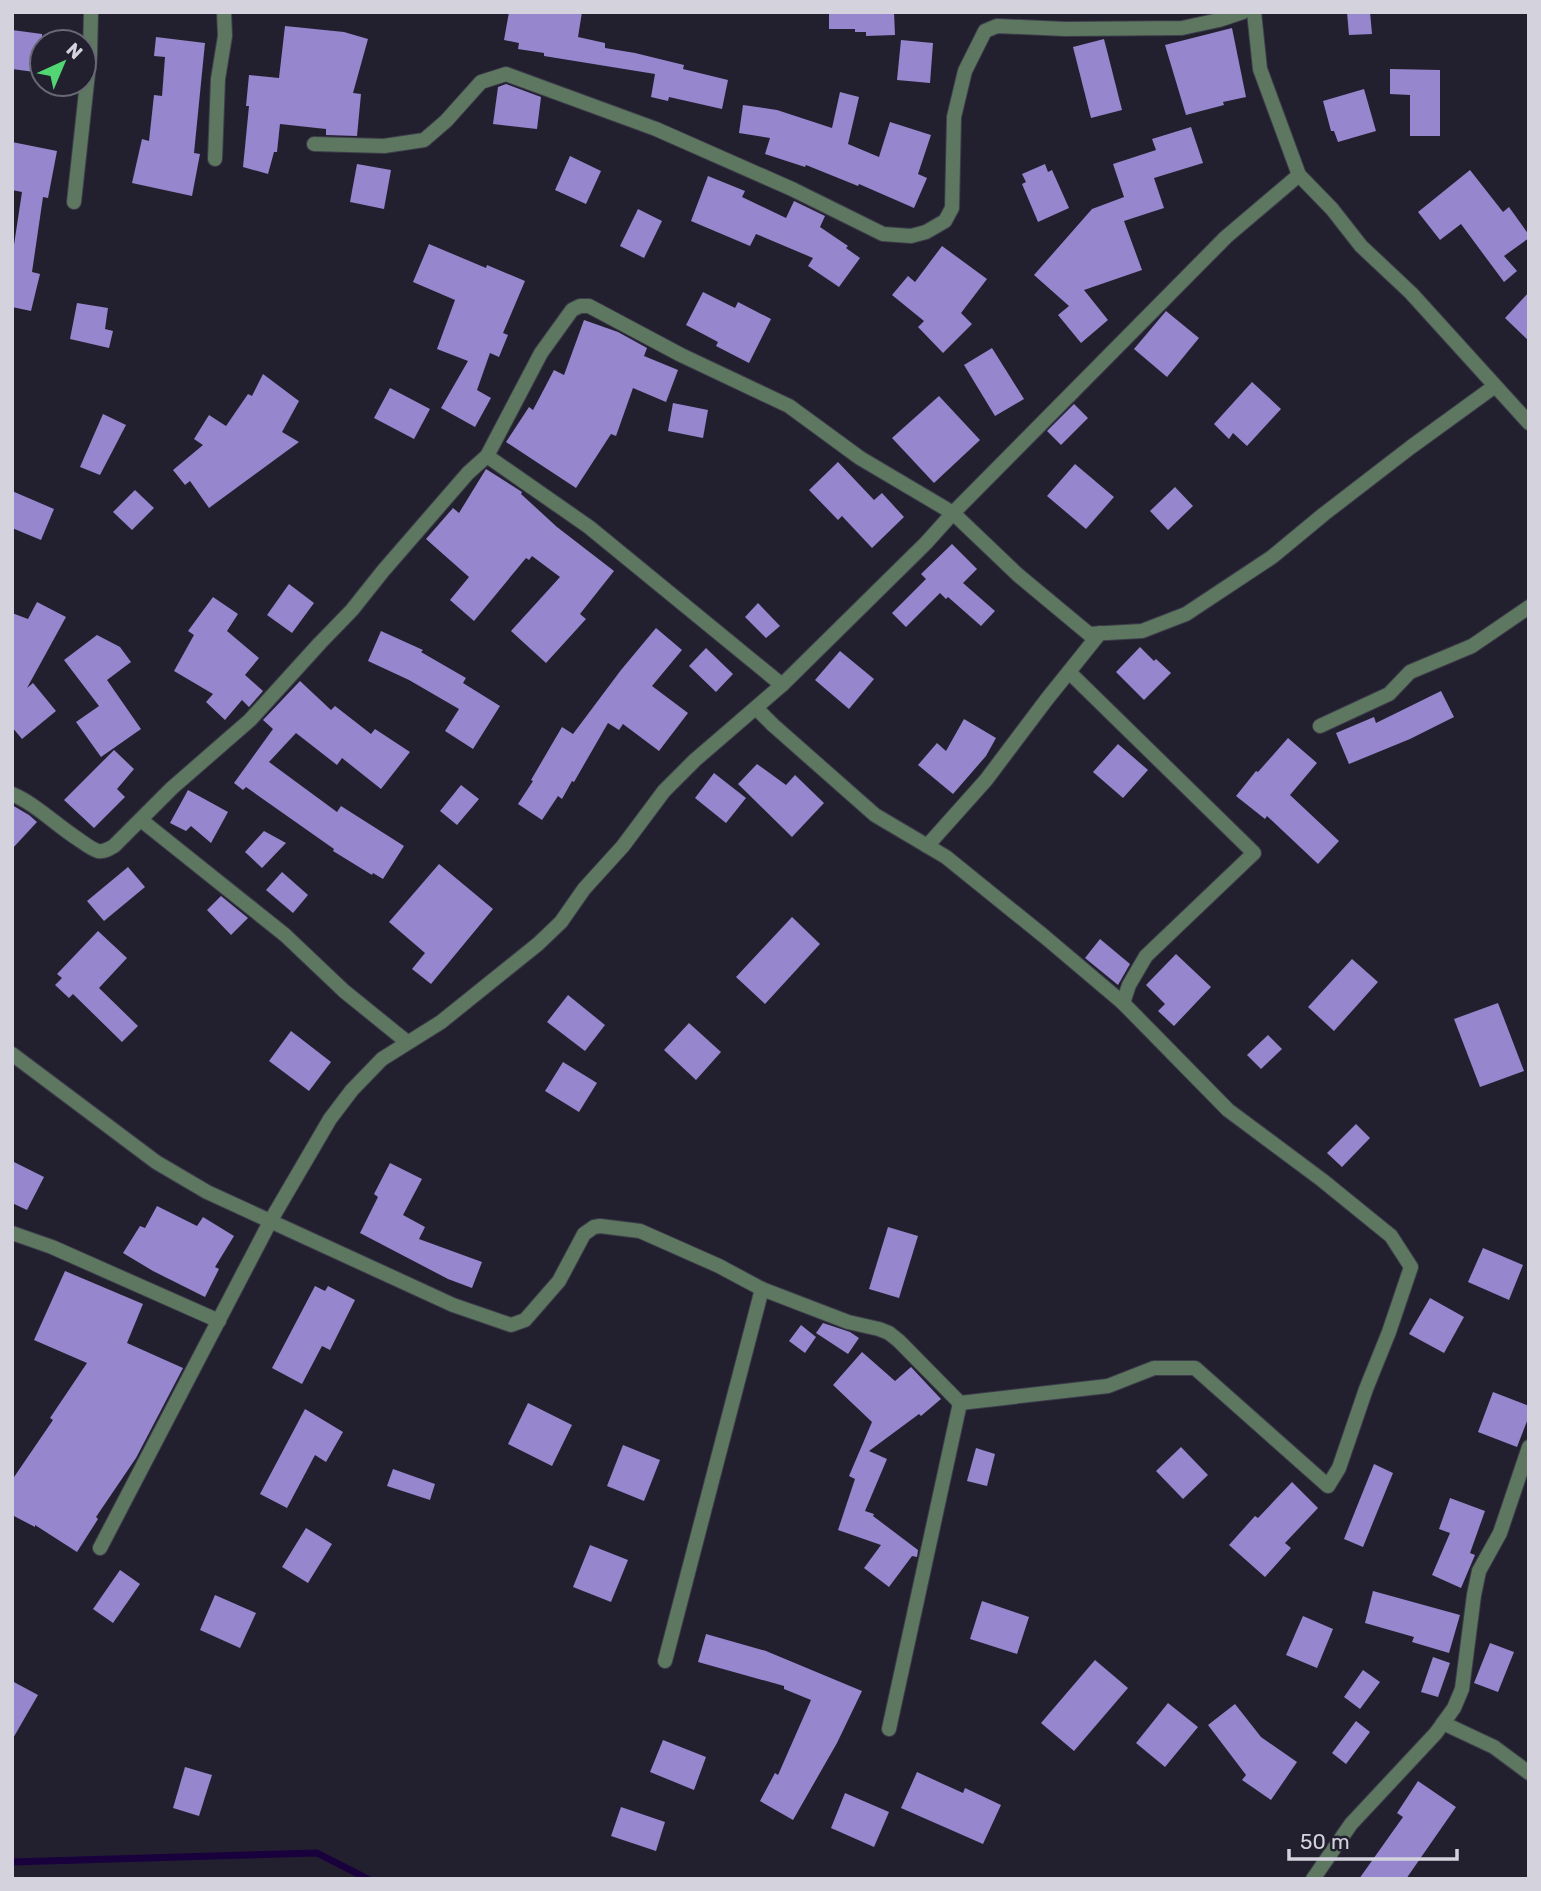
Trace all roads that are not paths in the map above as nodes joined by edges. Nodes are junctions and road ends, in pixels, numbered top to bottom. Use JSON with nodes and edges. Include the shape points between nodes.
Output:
{"nodes":[{"id":1,"x":92,"y":12,"type":"edge"},
{"id":2,"x":224,"y":12,"type":"edge"},
{"id":3,"x":1243,"y":12,"type":"edge"},
{"id":4,"x":1254,"y":12,"type":"edge"},
{"id":5,"x":314,"y":144,"type":"dead end"},
{"id":6,"x":215,"y":159,"type":"dead end"},
{"id":7,"x":1299,"y":175,"type":"junction"},
{"id":8,"x":74,"y":202,"type":"dead end"},
{"id":9,"x":1495,"y":386,"type":"junction"},
{"id":10,"x":1529,"y":423,"type":"edge"},
{"id":11,"x":487,"y":456,"type":"junction"},
{"id":12,"x":953,"y":513,"type":"junction"},
{"id":13,"x":1529,"y":607,"type":"edge"},
{"id":14,"x":1100,"y":633,"type":"junction"},
{"id":15,"x":1069,"y":672,"type":"junction"},
{"id":16,"x":782,"y":685,"type":"junction"},
{"id":17,"x":756,"y":708,"type":"junction"},
{"id":18,"x":1320,"y":726,"type":"dead end"},
{"id":19,"x":12,"y":794,"type":"edge"},
{"id":20,"x":141,"y":820,"type":"junction"},
{"id":21,"x":927,"y":846,"type":"junction"},
{"id":22,"x":1124,"y":1003,"type":"junction"},
{"id":23,"x":407,"y":1042,"type":"junction"},
{"id":24,"x":12,"y":1054,"type":"edge"},
{"id":25,"x":271,"y":1220,"type":"junction"},
{"id":26,"x":12,"y":1234,"type":"edge"},
{"id":27,"x":762,"y":1289,"type":"junction"},
{"id":28,"x":219,"y":1321,"type":"junction"},
{"id":29,"x":960,"y":1403,"type":"junction"},
{"id":30,"x":1529,"y":1447,"type":"edge"},
{"id":31,"x":100,"y":1548,"type":"dead end"},
{"id":32,"x":665,"y":1661,"type":"dead end"},
{"id":33,"x":1443,"y":1723,"type":"junction"},
{"id":34,"x":889,"y":1729,"type":"dead end"},
{"id":35,"x":1529,"y":1773,"type":"edge"},
{"id":36,"x":1313,"y":1879,"type":"edge"}],
"edges":[{"from":1,"to":8,"type":"street"},
{"from":2,"to":6,"type":"street"},
{"from":3,"to":5,"type":"street","via":[[1182,28],[997,26],[985,31],[965,71],[954,117],[952,208],[945,221],[911,236],[883,234],[656,129],[506,74],[481,82],[424,140],[384,146]]},
{"from":4,"to":7,"type":"street","via":[[1260,69]]},
{"from":7,"to":9,"type":"street"},
{"from":7,"to":12,"type":"street","via":[[1226,237]]},
{"from":9,"to":10,"type":"street"},
{"from":9,"to":14,"type":"street","via":[[1272,557],[1186,614],[1142,631]]},
{"from":11,"to":12,"type":"street","via":[[541,353],[572,310],[589,306],[789,406],[860,458]]},
{"from":11,"to":16,"type":"street","via":[[589,527]]},
{"from":11,"to":20,"type":"street","via":[[250,720]]},
{"from":12,"to":14,"type":"street","via":[[1089,634]]},
{"from":12,"to":16,"type":"street"},
{"from":13,"to":18,"type":"street","via":[[1472,646],[1410,672],[1388,694]]},
{"from":14,"to":15,"type":"street"},
{"from":15,"to":21,"type":"street","via":[[986,780]]},
{"from":15,"to":22,"type":"street","via":[[1255,853],[1146,956]]},
{"from":16,"to":17,"type":"street"},
{"from":17,"to":21,"type":"street","via":[[875,815]]},
{"from":17,"to":23,"type":"street","via":[[664,791],[561,922],[441,1022]]},
{"from":19,"to":20,"type":"street","via":[[99,851],[114,846]]},
{"from":20,"to":23,"type":"street","via":[[285,935],[344,992]]},
{"from":21,"to":22,"type":"street"},
{"from":22,"to":29,"type":"street","via":[[1228,1110],[1391,1236],[1411,1267],[1339,1468],[1328,1486],[1195,1368],[1154,1368],[1108,1385]]},
{"from":23,"to":25,"type":"street","via":[[382,1059],[352,1090]]},
{"from":24,"to":25,"type":"street","via":[[156,1163]]},
{"from":25,"to":27,"type":"street","via":[[453,1305],[511,1325],[526,1320],[559,1281],[584,1234],[600,1226],[640,1231]]},
{"from":25,"to":28,"type":"street"},
{"from":26,"to":28,"type":"street","via":[[52,1247]]},
{"from":27,"to":29,"type":"street","via":[[889,1333]]},
{"from":27,"to":32,"type":"street"},
{"from":28,"to":31,"type":"street"},
{"from":29,"to":34,"type":"street"},
{"from":30,"to":33,"type":"street","via":[[1500,1533],[1479,1571],[1462,1689]]},
{"from":33,"to":35,"type":"street","via":[[1494,1747]]},
{"from":33,"to":36,"type":"street","via":[[1351,1824]]}]}
